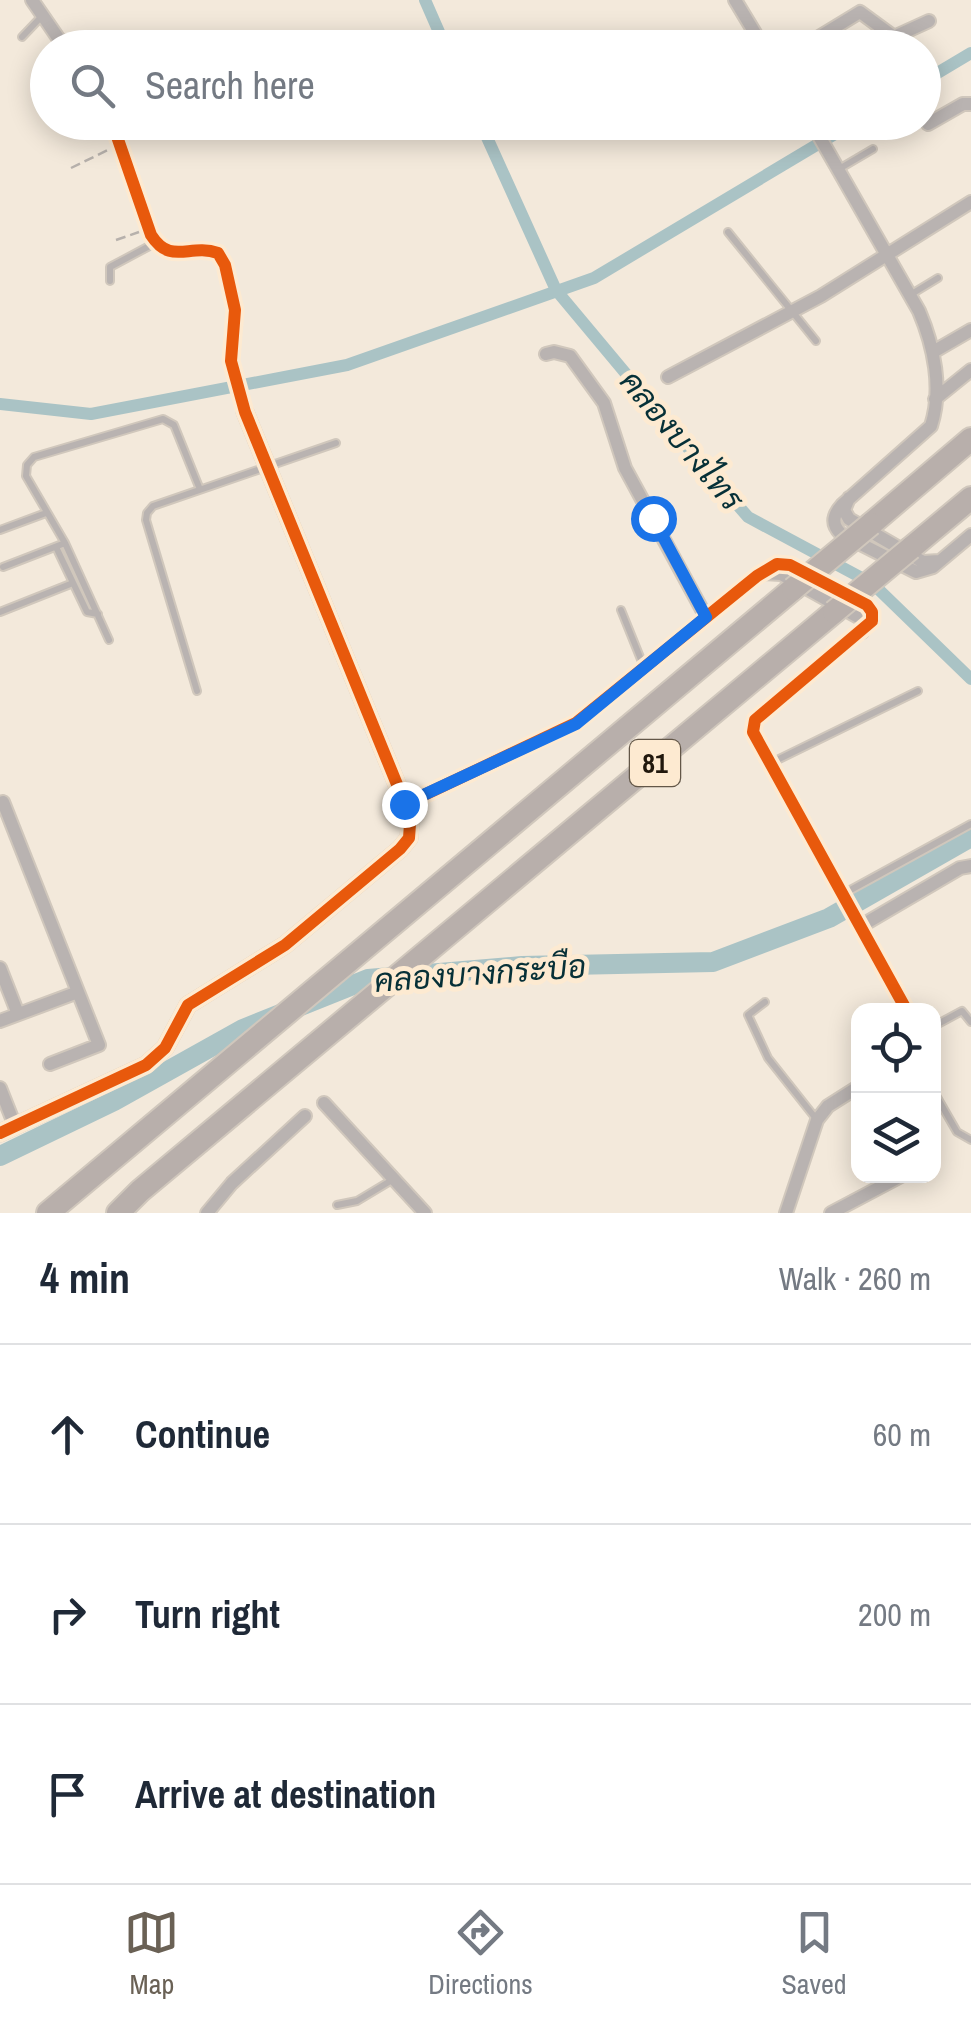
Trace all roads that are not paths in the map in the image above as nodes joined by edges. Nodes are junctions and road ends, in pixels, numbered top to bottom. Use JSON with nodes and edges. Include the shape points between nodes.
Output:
{"nodes":[{"id":1,"x":735,"y":0,"type":"edge"},
{"id":2,"x":37,"y":5,"type":"edge"},
{"id":3,"x":929,"y":21,"type":"dead end"},
{"id":4,"x":53,"y":30,"type":"edge"},
{"id":5,"x":753,"y":30,"type":"edge"},
{"id":6,"x":830,"y":30,"type":"edge"},
{"id":7,"x":884,"y":30,"type":"edge"},
{"id":8,"x":909,"y":30,"type":"edge"},
{"id":9,"x":22,"y":37,"type":"dead end"},
{"id":10,"x":971,"y":104,"type":"edge"},
{"id":11,"x":941,"y":117,"type":"edge"},
{"id":12,"x":118,"y":140,"type":"edge"},
{"id":13,"x":821,"y":140,"type":"edge"},
{"id":14,"x":874,"y":150,"type":"dead end"},
{"id":15,"x":838,"y":169,"type":"junction"},
{"id":16,"x":971,"y":202,"type":"edge"},
{"id":17,"x":728,"y":232,"type":"dead end"},
{"id":18,"x":152,"y":236,"type":"junction"},
{"id":19,"x":888,"y":254,"type":"junction"},
{"id":20,"x":938,"y":278,"type":"dead end"},
{"id":21,"x":110,"y":281,"type":"dead end"},
{"id":22,"x":910,"y":295,"type":"junction"},
{"id":23,"x":793,"y":311,"type":"junction"},
{"id":24,"x":971,"y":330,"type":"edge"},
{"id":25,"x":816,"y":342,"type":"dead end"},
{"id":26,"x":933,"y":352,"type":"junction"},
{"id":27,"x":546,"y":354,"type":"dead end"},
{"id":28,"x":971,"y":370,"type":"edge"},
{"id":29,"x":668,"y":377,"type":"dead end"},
{"id":30,"x":935,"y":399,"type":"junction"},
{"id":31,"x":245,"y":412,"type":"joint"},
{"id":32,"x":971,"y":439,"type":"edge"},
{"id":33,"x":336,"y":443,"type":"dead end"},
{"id":34,"x":268,"y":467,"type":"junction"},
{"id":35,"x":199,"y":488,"type":"junction"},
{"id":36,"x":971,"y":498,"type":"edge"},
{"id":37,"x":46,"y":513,"type":"junction"},
{"id":38,"x":0,"y":530,"type":"edge"},
{"id":39,"x":971,"y":535,"type":"edge"},
{"id":40,"x":65,"y":543,"type":"junction"},
{"id":41,"x":56,"y":547,"type":"junction"},
{"id":42,"x":3,"y":567,"type":"dead end"},
{"id":43,"x":73,"y":583,"type":"junction"},
{"id":44,"x":621,"y":610,"type":"dead end"},
{"id":45,"x":0,"y":612,"type":"edge"},
{"id":46,"x":98,"y":614,"type":"junction"},
{"id":47,"x":706,"y":617,"type":"junction"},
{"id":48,"x":109,"y":640,"type":"dead end"},
{"id":49,"x":644,"y":668,"type":"junction"},
{"id":50,"x":918,"y":691,"type":"dead end"},
{"id":51,"x":197,"y":692,"type":"dead end"},
{"id":52,"x":769,"y":763,"type":"junction"},
{"id":53,"x":0,"y":804,"type":"edge"},
{"id":54,"x":404,"y":804,"type":"junction"},
{"id":55,"x":971,"y":824,"type":"edge"},
{"id":56,"x":971,"y":866,"type":"edge"},
{"id":57,"x":846,"y":898,"type":"junction"},
{"id":58,"x":859,"y":922,"type":"junction"},
{"id":59,"x":0,"y":968,"type":"edge"},
{"id":60,"x":78,"y":992,"type":"junction"},
{"id":61,"x":765,"y":1002,"type":"dead end"},
{"id":62,"x":903,"y":1003,"type":"edge"},
{"id":63,"x":18,"y":1014,"type":"junction"},
{"id":64,"x":0,"y":1021,"type":"edge"},
{"id":65,"x":941,"y":1022,"type":"edge"},
{"id":66,"x":971,"y":1022,"type":"edge"},
{"id":67,"x":50,"y":1064,"type":"dead end"},
{"id":68,"x":0,"y":1088,"type":"edge"},
{"id":69,"x":935,"y":1093,"type":"edge"},
{"id":70,"x":851,"y":1095,"type":"edge"},
{"id":71,"x":324,"y":1103,"type":"dead end"},
{"id":72,"x":305,"y":1116,"type":"dead end"},
{"id":73,"x":817,"y":1120,"type":"junction"},
{"id":74,"x":8,"y":1130,"type":"edge"},
{"id":75,"x":971,"y":1140,"type":"edge"},
{"id":76,"x":393,"y":1180,"type":"junction"},
{"id":77,"x":889,"y":1183,"type":"edge"},
{"id":78,"x":338,"y":1205,"type":"dead end"},
{"id":79,"x":48,"y":1213,"type":"edge"},
{"id":80,"x":116,"y":1213,"type":"edge"},
{"id":81,"x":207,"y":1213,"type":"edge"},
{"id":82,"x":425,"y":1213,"type":"edge"},
{"id":83,"x":786,"y":1213,"type":"edge"},
{"id":84,"x":831,"y":1213,"type":"edge"}],
"edges":[{"from":1,"to":5,"type":"street"},
{"from":2,"to":4,"type":"street"},
{"from":2,"to":9,"type":"lane"},
{"from":3,"to":8,"type":"street"},
{"from":6,"to":7,"type":"street","via":[[860,12]]},
{"from":10,"to":11,"type":"street"},
{"from":12,"to":18,"type":"street"},
{"from":13,"to":15,"type":"street"},
{"from":14,"to":15,"type":"lane"},
{"from":15,"to":19,"type":"street"},
{"from":16,"to":19,"type":"street"},
{"from":17,"to":23,"type":"lane"},
{"from":18,"to":21,"type":"lane","via":[[110,268]]},
{"from":18,"to":31,"type":"street","via":[[169,253],[207,249],[225,265],[235,310],[231,361]]},
{"from":19,"to":22,"type":"street"},
{"from":19,"to":23,"type":"street"},
{"from":20,"to":22,"type":"lane"},
{"from":22,"to":26,"type":"street"},
{"from":23,"to":25,"type":"lane"},
{"from":23,"to":29,"type":"street"},
{"from":24,"to":26,"type":"street"},
{"from":26,"to":30,"type":"street"},
{"from":27,"to":47,"type":"street","via":[[570,356],[604,403],[625,468]]},
{"from":28,"to":30,"type":"street"},
{"from":30,"to":39,"type":"street","via":[[926,432],[849,498],[844,510],[923,562],[942,560]]},
{"from":31,"to":34,"type":"street"},
{"from":32,"to":79,"type":"highway","number":"81","bridge":true},
{"from":33,"to":34,"type":"lane"},
{"from":34,"to":35,"type":"lane"},
{"from":34,"to":54,"type":"street"},
{"from":35,"to":37,"type":"lane","via":[[174,425],[164,419],[34,456],[26,476]]},
{"from":35,"to":51,"type":"lane","via":[[146,513]]},
{"from":36,"to":80,"type":"highway","number":"81","bridge":true},
{"from":37,"to":38,"type":"lane"},
{"from":37,"to":40,"type":"lane"},
{"from":40,"to":41,"type":"lane"},
{"from":40,"to":46,"type":"lane"},
{"from":41,"to":42,"type":"lane"},
{"from":41,"to":43,"type":"lane"},
{"from":43,"to":45,"type":"lane"},
{"from":43,"to":46,"type":"lane","via":[[87,612]]},
{"from":44,"to":49,"type":"lane"},
{"from":46,"to":48,"type":"lane"},
{"from":47,"to":49,"type":"street"},
{"from":47,"to":52,"type":"street","via":[[769,572],[865,626],[756,720],[753,732]]},
{"from":49,"to":54,"type":"street","via":[[576,724]]},
{"from":50,"to":52,"type":"lane"},
{"from":52,"to":57,"type":"street"},
{"from":53,"to":60,"type":"street"},
{"from":54,"to":74,"type":"street","via":[[409,838],[400,849],[284,945],[188,1004],[165,1048],[146,1065]]},
{"from":55,"to":57,"type":"lane"},
{"from":56,"to":58,"type":"street"},
{"from":57,"to":58,"type":"street"},
{"from":58,"to":62,"type":"street"},
{"from":59,"to":63,"type":"street"},
{"from":60,"to":63,"type":"street"},
{"from":60,"to":67,"type":"street","via":[[100,1046]]},
{"from":61,"to":73,"type":"lane","via":[[748,1015],[768,1058]]},
{"from":63,"to":64,"type":"street"},
{"from":65,"to":66,"type":"lane","via":[[962,1011]]},
{"from":68,"to":74,"type":"street"},
{"from":69,"to":75,"type":"lane","via":[[957,1132]]},
{"from":70,"to":73,"type":"street"},
{"from":71,"to":76,"type":"street"},
{"from":72,"to":81,"type":"street"},
{"from":73,"to":83,"type":"street"},
{"from":76,"to":78,"type":"lane","via":[[357,1202]]},
{"from":76,"to":82,"type":"street"},
{"from":77,"to":84,"type":"street"}]}
